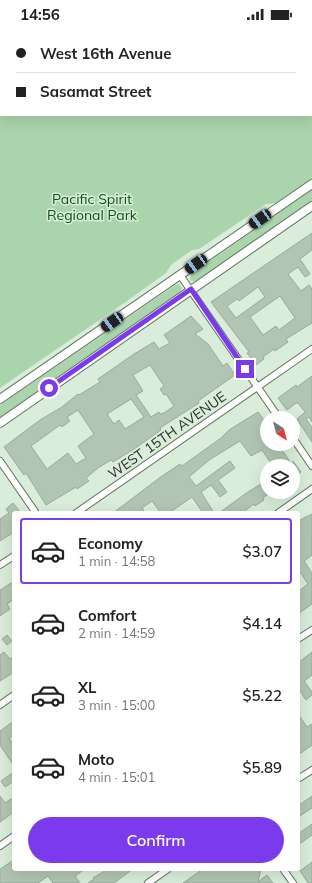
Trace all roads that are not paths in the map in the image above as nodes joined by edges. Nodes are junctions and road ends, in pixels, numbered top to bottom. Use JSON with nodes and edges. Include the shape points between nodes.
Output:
{"nodes":[{"id":1,"x":312,"y":184,"type":"edge"},
{"id":2,"x":312,"y":206,"type":"edge"},
{"id":3,"x":180,"y":275,"type":"junction"},
{"id":4,"x":191,"y":289,"type":"junction"},
{"id":5,"x":312,"y":349,"type":"edge"},
{"id":6,"x":257,"y":387,"type":"junction"},
{"id":7,"x":0,"y":399,"type":"edge"},
{"id":8,"x":274,"y":411,"type":"edge"},
{"id":9,"x":0,"y":423,"type":"edge"},
{"id":10,"x":300,"y":448,"type":"edge"},
{"id":11,"x":0,"y":461,"type":"edge"},
{"id":12,"x":312,"y":466,"type":"edge"},
{"id":13,"x":312,"y":489,"type":"edge"},
{"id":14,"x":35,"y":511,"type":"edge"},
{"id":15,"x":79,"y":511,"type":"edge"},
{"id":16,"x":281,"y":511,"type":"edge"},
{"id":17,"x":12,"y":557,"type":"edge"},
{"id":18,"x":0,"y":565,"type":"edge"},
{"id":19,"x":312,"y":630,"type":"edge"},
{"id":20,"x":300,"y":638,"type":"edge"},
{"id":21,"x":12,"y":696,"type":"edge"},
{"id":22,"x":0,"y":705,"type":"edge"},
{"id":23,"x":312,"y":770,"type":"edge"},
{"id":24,"x":300,"y":778,"type":"edge"},
{"id":25,"x":12,"y":837,"type":"edge"},
{"id":26,"x":0,"y":846,"type":"edge"},
{"id":27,"x":165,"y":871,"type":"edge"},
{"id":28,"x":284,"y":871,"type":"edge"},
{"id":29,"x":148,"y":883,"type":"edge"},
{"id":30,"x":293,"y":883,"type":"edge"}],
"edges":[{"from":1,"to":3,"type":"main road"},
{"from":2,"to":4,"type":"main road"},
{"from":3,"to":4,"type":"street"},
{"from":3,"to":7,"type":"main road"},
{"from":4,"to":6,"type":"street"},
{"from":4,"to":9,"type":"main road"},
{"from":5,"to":6,"type":"street","name":"WEST 15TH AVENUE"},
{"from":6,"to":8,"type":"street"},
{"from":6,"to":15,"type":"street","name":"WEST 15TH AVENUE"},
{"from":10,"to":12,"type":"street"},
{"from":11,"to":14,"type":"street"},
{"from":13,"to":16,"type":"street"},
{"from":17,"to":18,"type":"street"},
{"from":19,"to":20,"type":"street"},
{"from":21,"to":22,"type":"street"},
{"from":23,"to":24,"type":"street"},
{"from":25,"to":26,"type":"street"},
{"from":27,"to":29,"type":"street"},
{"from":28,"to":30,"type":"street"}]}
